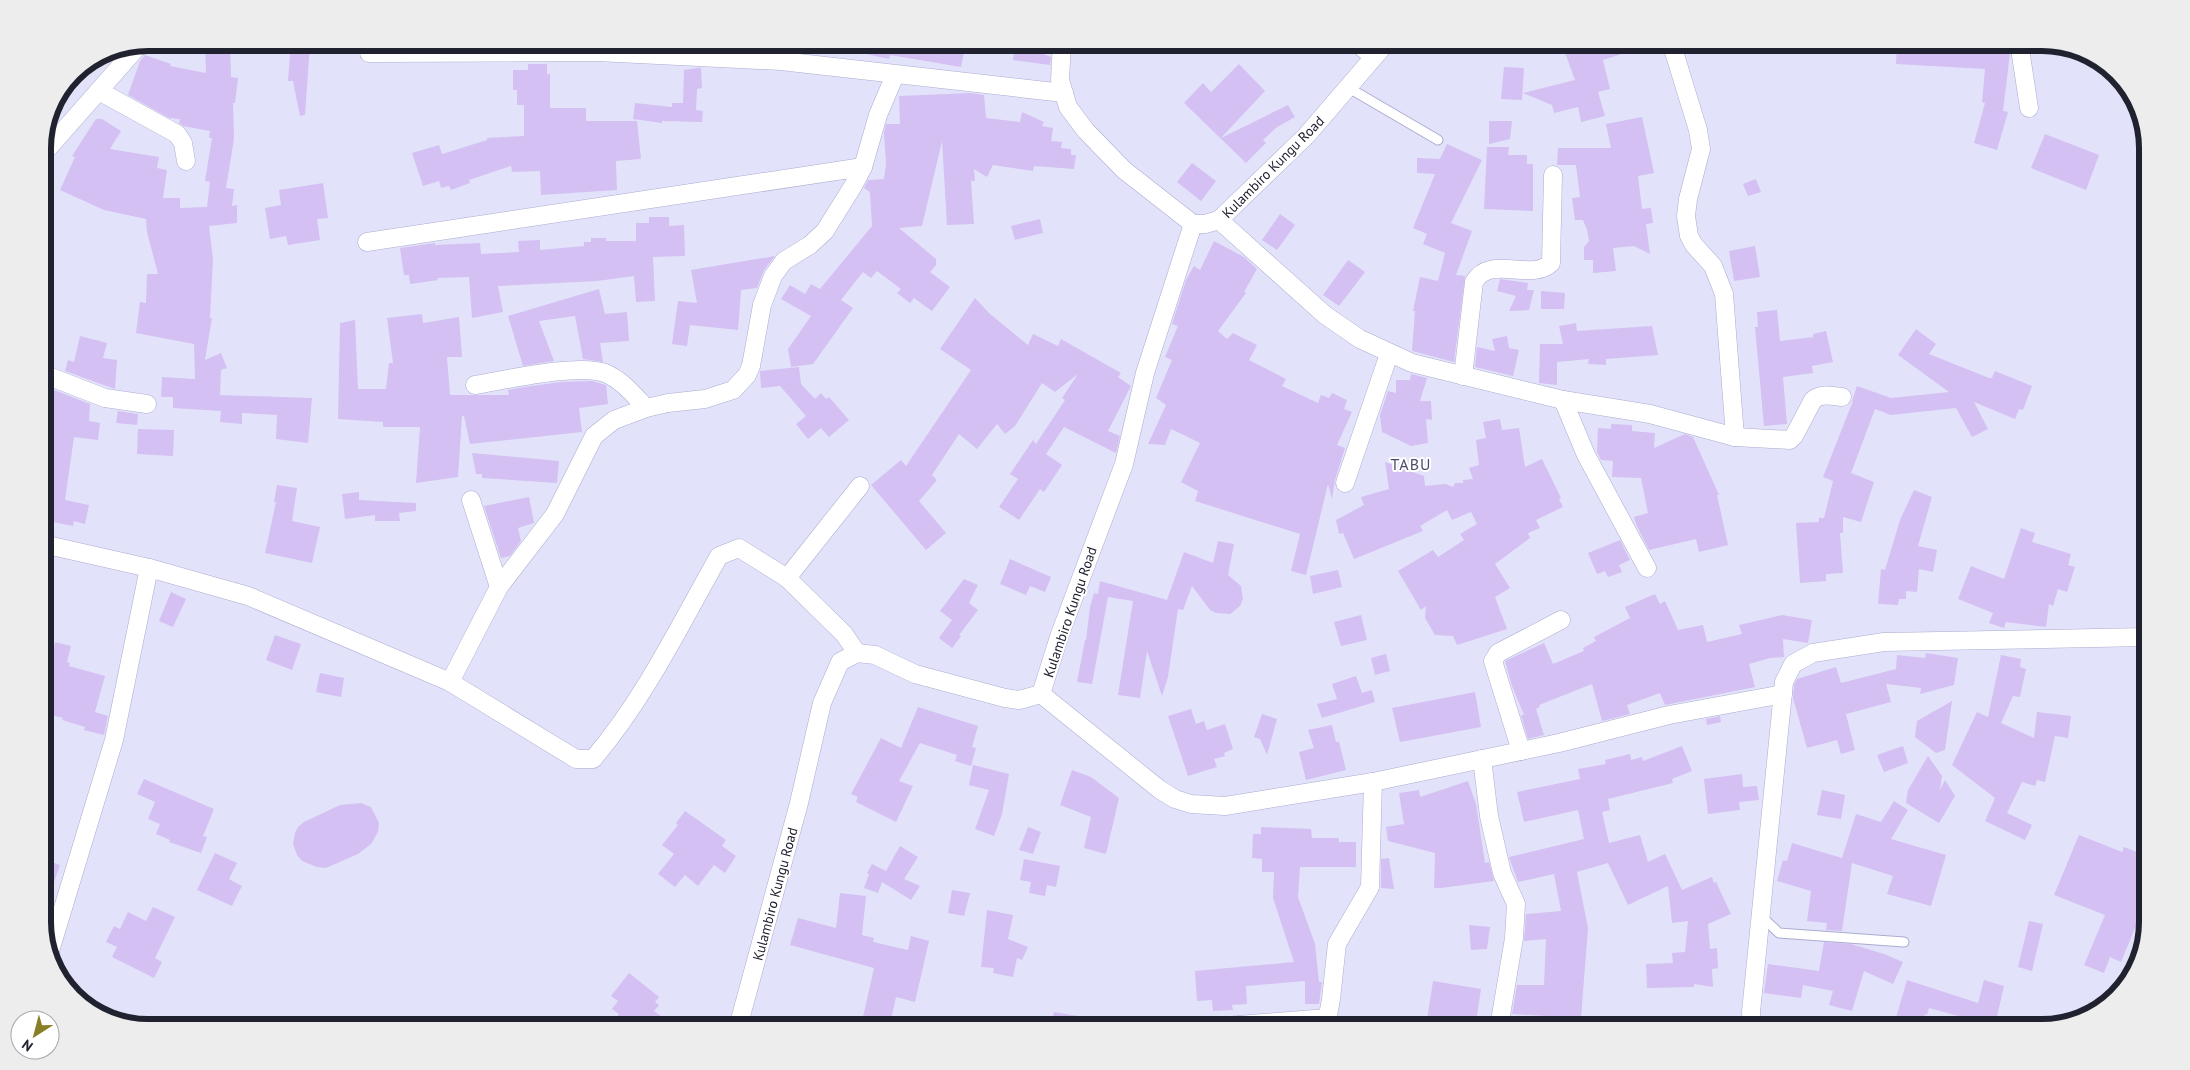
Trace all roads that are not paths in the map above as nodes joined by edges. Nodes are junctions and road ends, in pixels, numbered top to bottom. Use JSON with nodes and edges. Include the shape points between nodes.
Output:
{"nodes":[{"id":1,"x":1062,"y":51,"type":"edge"},
{"id":2,"x":1366,"y":51,"type":"edge"},
{"id":3,"x":1379,"y":51,"type":"edge"},
{"id":4,"x":1674,"y":51,"type":"edge"},
{"id":5,"x":2020,"y":51,"type":"edge"},
{"id":6,"x":133,"y":52,"type":"edge"},
{"id":7,"x":369,"y":53,"type":"dead end"},
{"id":8,"x":1374,"y":57,"type":"junction"},
{"id":9,"x":895,"y":75,"type":"junction"},
{"id":10,"x":1349,"y":88,"type":"junction"},
{"id":11,"x":99,"y":91,"type":"junction"},
{"id":12,"x":1064,"y":93,"type":"junction"},
{"id":13,"x":2029,"y":108,"type":"dead end"},
{"id":14,"x":1438,"y":140,"type":"dead end"},
{"id":15,"x":51,"y":145,"type":"edge"},
{"id":16,"x":186,"y":161,"type":"dead end"},
{"id":17,"x":863,"y":167,"type":"junction"},
{"id":18,"x":1553,"y":175,"type":"dead end"},
{"id":19,"x":1219,"y":220,"type":"junction"},
{"id":20,"x":1193,"y":224,"type":"junction"},
{"id":21,"x":367,"y":242,"type":"dead end"},
{"id":22,"x":1388,"y":354,"type":"junction"},
{"id":23,"x":1463,"y":376,"type":"junction"},
{"id":24,"x":51,"y":377,"type":"edge"},
{"id":25,"x":475,"y":385,"type":"dead end"},
{"id":26,"x":1842,"y":397,"type":"dead end"},
{"id":27,"x":1563,"y":400,"type":"junction"},
{"id":28,"x":147,"y":404,"type":"dead end"},
{"id":29,"x":646,"y":408,"type":"junction"},
{"id":30,"x":1735,"y":436,"type":"junction"},
{"id":31,"x":1345,"y":483,"type":"dead end"},
{"id":32,"x":860,"y":486,"type":"dead end"},
{"id":33,"x":471,"y":500,"type":"dead end"},
{"id":34,"x":51,"y":546,"type":"edge"},
{"id":35,"x":149,"y":568,"type":"junction"},
{"id":36,"x":1646,"y":568,"type":"dead end"},
{"id":37,"x":787,"y":578,"type":"junction"},
{"id":38,"x":499,"y":587,"type":"junction"},
{"id":39,"x":1561,"y":620,"type":"dead end"},
{"id":40,"x":2139,"y":637,"type":"edge"},
{"id":41,"x":857,"y":653,"type":"junction"},
{"id":42,"x":450,"y":682,"type":"junction"},
{"id":43,"x":1041,"y":694,"type":"junction"},
{"id":44,"x":1783,"y":694,"type":"junction"},
{"id":45,"x":1521,"y":751,"type":"junction"},
{"id":46,"x":1482,"y":759,"type":"junction"},
{"id":47,"x":1373,"y":782,"type":"junction"},
{"id":48,"x":1761,"y":916,"type":"junction"},
{"id":49,"x":53,"y":941,"type":"edge"},
{"id":50,"x":1904,"y":942,"type":"dead end"},
{"id":51,"x":740,"y":1019,"type":"edge"},
{"id":52,"x":1327,"y":1019,"type":"edge"},
{"id":53,"x":1500,"y":1019,"type":"edge"},
{"id":54,"x":1751,"y":1019,"type":"edge"}],
"edges":[{"from":1,"to":12,"type":"street","via":[[1060,80]]},
{"from":2,"to":8,"type":"street"},
{"from":3,"to":8,"type":"street","name":"Kulambiro Kungu Road"},
{"from":4,"to":30,"type":"street","via":[[1701,149],[1688,199],[1689,236],[1713,266],[1724,294]]},
{"from":5,"to":13,"type":"street"},
{"from":6,"to":11,"type":"street"},
{"from":7,"to":9,"type":"street","via":[[597,52],[781,61]]},
{"from":8,"to":10,"type":"street","name":"Kulambiro Kungu Road"},
{"from":9,"to":12,"type":"street"},
{"from":9,"to":17,"type":"street","via":[[878,115]]},
{"from":10,"to":14,"type":"lane"},
{"from":10,"to":19,"type":"street","name":"Kulambiro Kungu Road","via":[[1306,136]]},
{"from":11,"to":15,"type":"street"},
{"from":11,"to":16,"type":"street","via":[[177,134],[183,143]]},
{"from":12,"to":20,"type":"street","via":[[1068,107],[1086,131],[1154,196]]},
{"from":17,"to":21,"type":"street"},
{"from":17,"to":29,"type":"street","via":[[825,231],[784,261],[773,276],[762,305],[751,366],[741,382],[733,390],[705,399]]},
{"from":18,"to":23,"type":"street","via":[[1551,263],[1542,268],[1486,270],[1477,276]]},
{"from":19,"to":20,"type":"street","name":"Kulambiro Kungu Road"},
{"from":19,"to":22,"type":"street","via":[[1325,315]]},
{"from":20,"to":43,"type":"street","name":"Kulambiro Kungu Road","via":[[1145,373],[1124,464]]},
{"from":22,"to":23,"type":"street"},
{"from":22,"to":31,"type":"street"},
{"from":23,"to":27,"type":"street"},
{"from":24,"to":28,"type":"street","via":[[104,398]]},
{"from":25,"to":29,"type":"street","via":[[556,372],[594,370],[621,382]]},
{"from":26,"to":30,"type":"street","via":[[1818,396],[1790,440]]},
{"from":27,"to":30,"type":"street","via":[[1650,414]]},
{"from":27,"to":36,"type":"street","via":[[1586,455]]},
{"from":29,"to":38,"type":"street","via":[[614,420],[594,436],[555,514]]},
{"from":32,"to":37,"type":"street"},
{"from":33,"to":38,"type":"street"},
{"from":34,"to":35,"type":"street"},
{"from":35,"to":42,"type":"street","via":[[248,596]]},
{"from":35,"to":49,"type":"street","via":[[114,740]]},
{"from":37,"to":41,"type":"street","via":[[844,634]]},
{"from":37,"to":42,"type":"street","via":[[739,548],[718,556],[662,659],[629,713],[594,759],[576,759]]},
{"from":38,"to":42,"type":"street"},
{"from":39,"to":45,"type":"street","via":[[1498,653],[1493,661]]},
{"from":40,"to":44,"type":"street","via":[[1875,643],[1813,653],[1799,660],[1786,676]]},
{"from":41,"to":43,"type":"street","name":"Kulambiro Kungu Road","via":[[875,655],[915,674],[1005,698],[1019,700]]},
{"from":41,"to":51,"type":"street","name":"Kulambiro Kungu Road","via":[[840,662],[822,703],[799,803]]},
{"from":43,"to":47,"type":"street","via":[[1158,789],[1191,804],[1225,806]]},
{"from":44,"to":45,"type":"street","via":[[1669,715]]},
{"from":44,"to":48,"type":"street"},
{"from":45,"to":46,"type":"street"},
{"from":46,"to":47,"type":"street"},
{"from":46,"to":53,"type":"street","via":[[1489,816],[1502,873],[1516,904],[1514,938]]},
{"from":47,"to":52,"type":"street","via":[[1371,882],[1337,944]]},
{"from":48,"to":50,"type":"lane","via":[[1779,933]]},
{"from":48,"to":54,"type":"street"}]}
